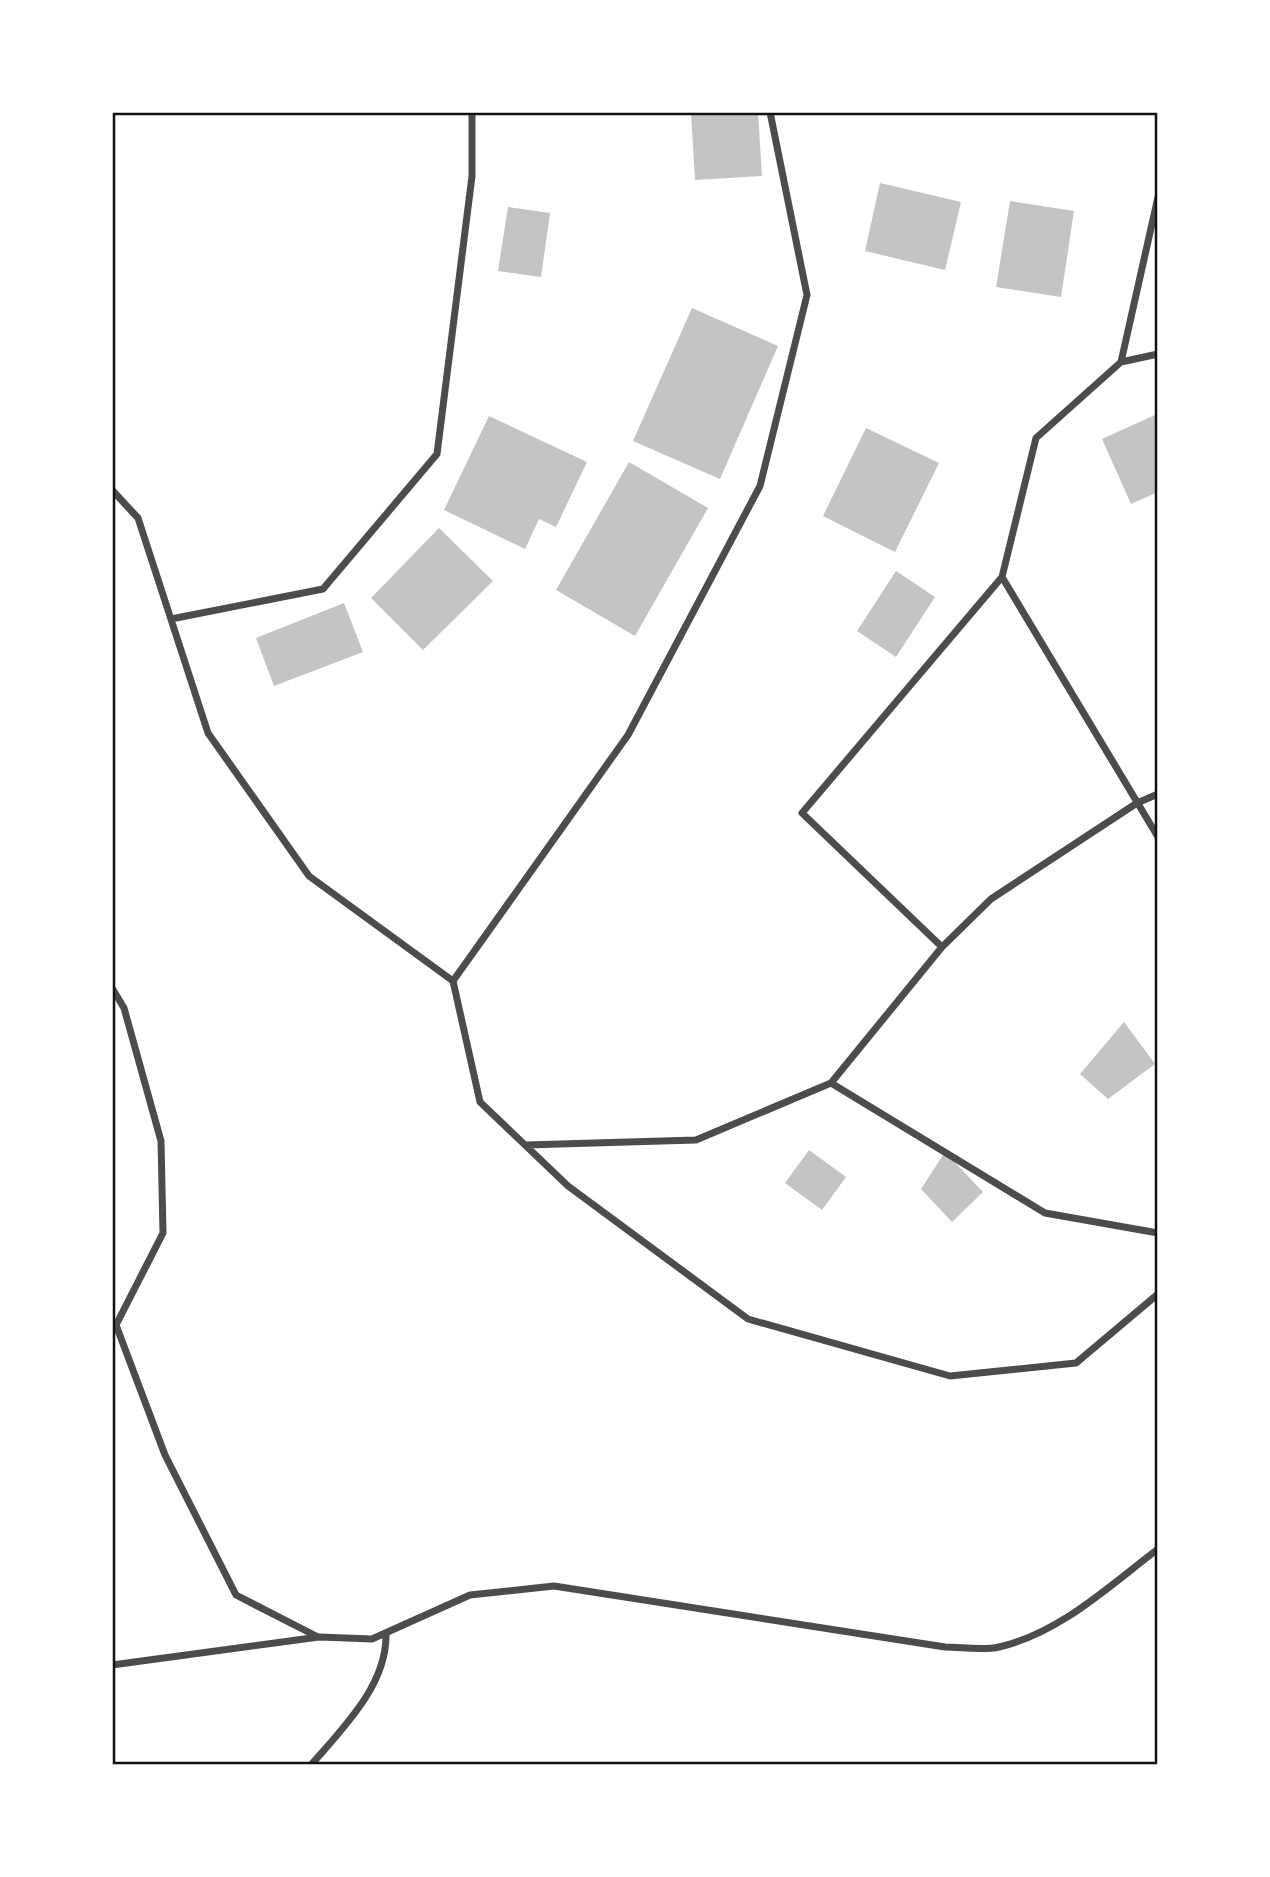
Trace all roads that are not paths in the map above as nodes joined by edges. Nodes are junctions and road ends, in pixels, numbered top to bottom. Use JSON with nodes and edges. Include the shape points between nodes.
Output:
{"nodes":[{"id":1,"x":472,"y":112,"type":"edge"},
{"id":2,"x":770,"y":112,"type":"edge"},
{"id":3,"x":1158,"y":197,"type":"edge"},
{"id":4,"x":1158,"y":354,"type":"edge"},
{"id":5,"x":1121,"y":362,"type":"junction"},
{"id":6,"x":112,"y":490,"type":"edge"},
{"id":7,"x":1002,"y":577,"type":"junction"},
{"id":8,"x":171,"y":619,"type":"junction"},
{"id":9,"x":1158,"y":794,"type":"edge"},
{"id":10,"x":1138,"y":803,"type":"junction"},
{"id":11,"x":1158,"y":837,"type":"edge"},
{"id":12,"x":942,"y":947,"type":"junction"},
{"id":13,"x":453,"y":981,"type":"junction"},
{"id":14,"x":112,"y":988,"type":"edge"},
{"id":15,"x":831,"y":1083,"type":"junction"},
{"id":16,"x":526,"y":1146,"type":"junction"},
{"id":17,"x":1158,"y":1233,"type":"edge"},
{"id":18,"x":1158,"y":1294,"type":"edge"},
{"id":19,"x":1158,"y":1549,"type":"edge"},
{"id":20,"x":386,"y":1634,"type":"junction"},
{"id":21,"x":319,"y":1637,"type":"junction"},
{"id":22,"x":112,"y":1665,"type":"edge"},
{"id":23,"x":312,"y":1765,"type":"edge"}],
"edges":[{"from":1,"to":8,"type":"street","via":[[472,176],[436,454],[323,589]]},
{"from":2,"to":13,"type":"street","via":[[807,295],[760,486],[628,735]]},
{"from":3,"to":5,"type":"street"},
{"from":4,"to":5,"type":"street"},
{"from":5,"to":7,"type":"street","via":[[1036,438]]},
{"from":6,"to":8,"type":"street","via":[[138,518]]},
{"from":7,"to":10,"type":"street"},
{"from":7,"to":12,"type":"street","via":[[802,813]]},
{"from":8,"to":13,"type":"street","via":[[208,733],[309,876]]},
{"from":9,"to":10,"type":"street"},
{"from":10,"to":11,"type":"street"},
{"from":10,"to":12,"type":"street","via":[[991,899]]},
{"from":12,"to":15,"type":"street"},
{"from":13,"to":16,"type":"street","via":[[480,1102]]},
{"from":14,"to":21,"type":"street","via":[[124,1008],[161,1141],[163,1233],[116,1325],[165,1455],[236,1595]]},
{"from":15,"to":16,"type":"street","via":[[696,1140]]},
{"from":15,"to":17,"type":"street","via":[[1045,1213]]},
{"from":16,"to":18,"type":"street","via":[[568,1186],[748,1319],[950,1376],[1076,1363]]},
{"from":19,"to":20,"type":"street","via":[[1083,1607],[1035,1635],[996,1648],[945,1647],[554,1586],[470,1595]]},
{"from":20,"to":21,"type":"street","via":[[372,1639]]},
{"from":20,"to":23,"type":"street","via":[[383,1664],[354,1714]]},
{"from":21,"to":22,"type":"street"}]}
